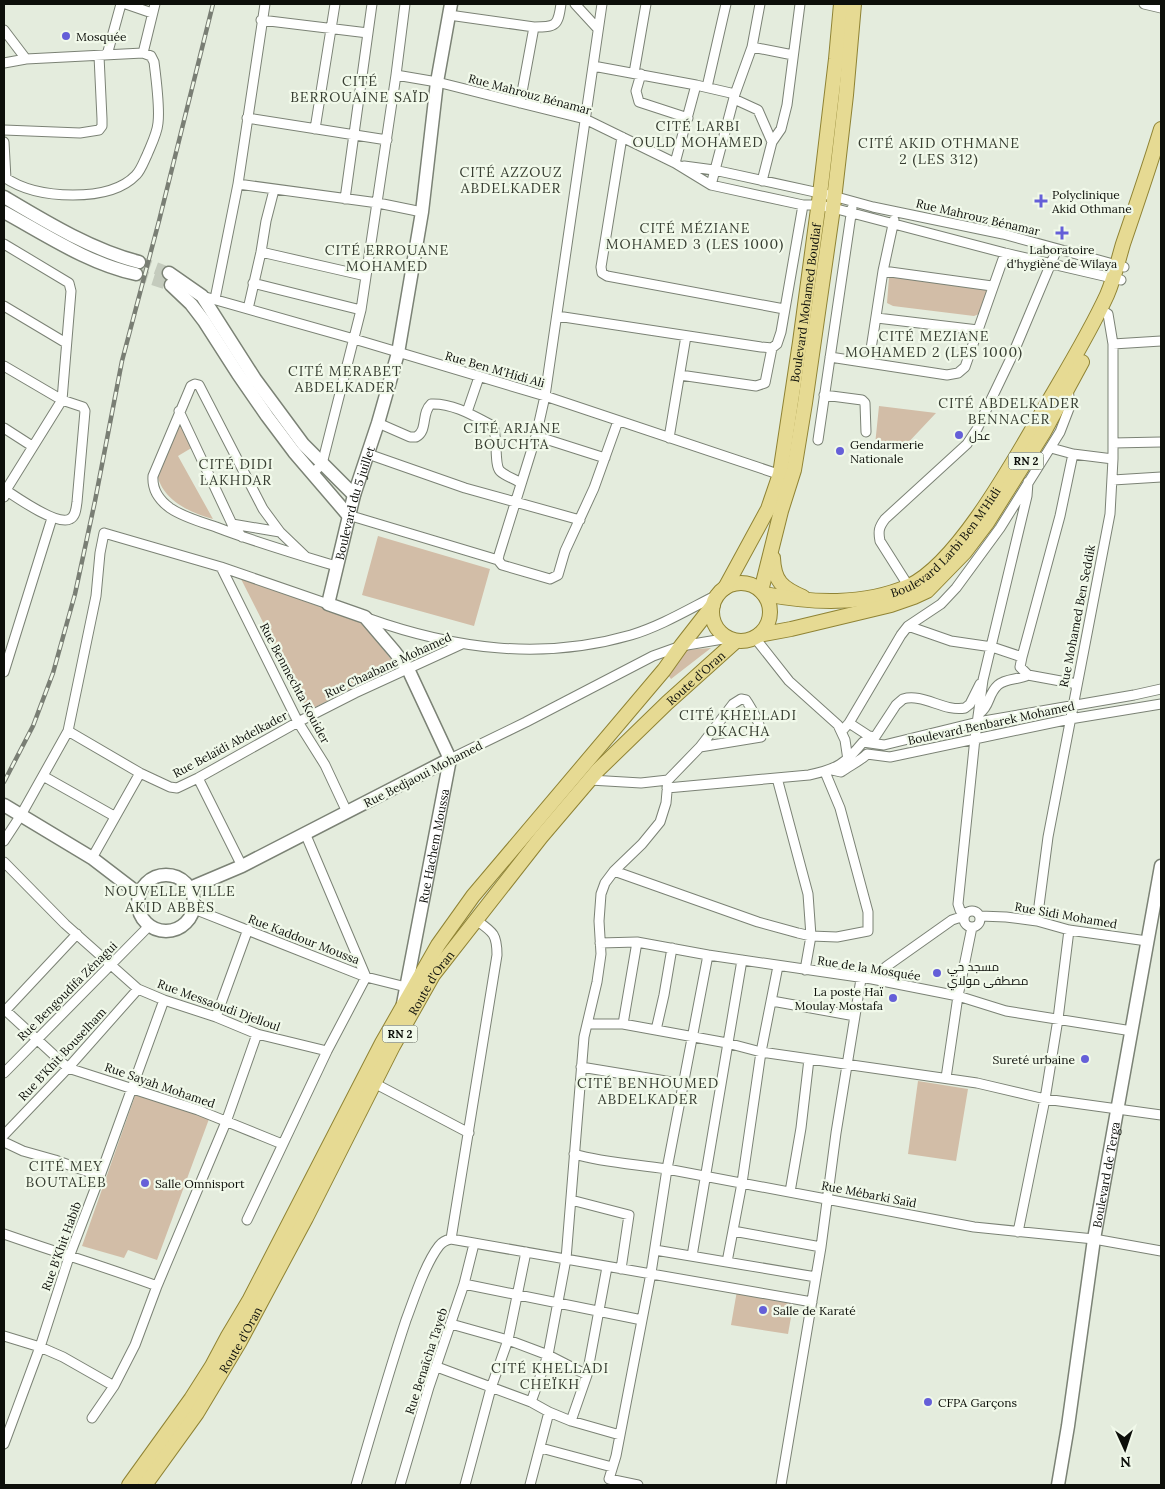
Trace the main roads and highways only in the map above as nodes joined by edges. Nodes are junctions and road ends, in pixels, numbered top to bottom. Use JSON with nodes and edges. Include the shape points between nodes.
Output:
{"nodes":[{"id":1,"x":840,"y":4,"type":"edge"},
{"id":2,"x":854,"y":4,"type":"edge"},
{"id":3,"x":1161,"y":129,"type":"edge"},
{"id":4,"x":1161,"y":154,"type":"edge"},
{"id":5,"x":826,"y":201,"type":"junction"},
{"id":6,"x":1118,"y":272,"type":"junction"},
{"id":7,"x":1104,"y":311,"type":"junction"},
{"id":8,"x":786,"y":476,"type":"junction"},
{"id":9,"x":773,"y":549,"type":"junction"},
{"id":10,"x":912,"y":591,"type":"junction"},
{"id":11,"x":762,"y":593,"type":"junction"},
{"id":12,"x":718,"y":596,"type":"junction"},
{"id":13,"x":815,"y":602,"type":"junction"},
{"id":14,"x":757,"y":636,"type":"junction"},
{"id":15,"x":733,"y":640,"type":"junction"},
{"id":16,"x":129,"y":1485,"type":"edge"},
{"id":17,"x":145,"y":1485,"type":"edge"}],
"edges":[{"from":1,"to":5,"type":"main road","name":"Boulevard Mohamed Boudiaf"},
{"from":2,"to":5,"type":"main road","name":"Boulevard Mohamed Boudiaf","via":[[846,95]]},
{"from":3,"to":6,"type":"main road","name":"Boulevard Larbi Ben M'Hidi","number":"RN 2"},
{"from":4,"to":6,"type":"main road","name":"Boulevard Larbi Ben M'Hidi","number":"RN 2"},
{"from":5,"to":8,"type":"main road","name":"Boulevard Mohamed Boudiaf","via":[[800,342]]},
{"from":6,"to":7,"type":"main road","name":"Boulevard Larbi Ben M'Hidi","number":"RN 2"},
{"from":7,"to":10,"type":"main road","name":"Boulevard Larbi Ben M'Hidi","number":"RN 2","via":[[988,501],[954,547]]},
{"from":7,"to":10,"type":"main road","name":"Boulevard Larbi Ben M'Hidi","number":"RN 2","via":[[1044,432],[987,523],[965,552],[926,591]]},
{"from":8,"to":9,"type":"main road","name":"Boulevard Mohamed Boudiaf"},
{"from":8,"to":12,"type":"main road","name":"Boulevard Mohamed Boudiaf"},
{"from":9,"to":11,"type":"main road","name":"Boulevard Mohamed Boudiaf"},
{"from":9,"to":13,"type":"main road","via":[[774,572],[781,584]]},
{"from":10,"to":13,"type":"main road","name":"Boulevard Larbi Ben M'Hidi","number":"RN 2"},
{"from":10,"to":14,"type":"main road","name":"Boulevard Larbi Ben M'Hidi","number":"RN 2","via":[[891,605]]},
{"from":11,"to":12,"type":"main road","via":[[739,583]]},
{"from":11,"to":13,"type":"main road","name":"Boulevard Larbi Ben M'Hidi","number":"RN 2"},
{"from":11,"to":14,"type":"main road","via":[[770,608],[770,616]]},
{"from":12,"to":15,"type":"main road","via":[[712,614],[714,622],[718,630]]},
{"from":12,"to":16,"type":"main road","name":"Route d'Oran","number":"RN 2","via":[[664,670],[473,896],[438,945],[382,1043],[212,1366]]},
{"from":14,"to":15,"type":"main road"},
{"from":15,"to":17,"type":"main road","name":"Route d'Oran","number":"RN 2","via":[[590,780],[433,975],[239,1343],[197,1413]]}]}
